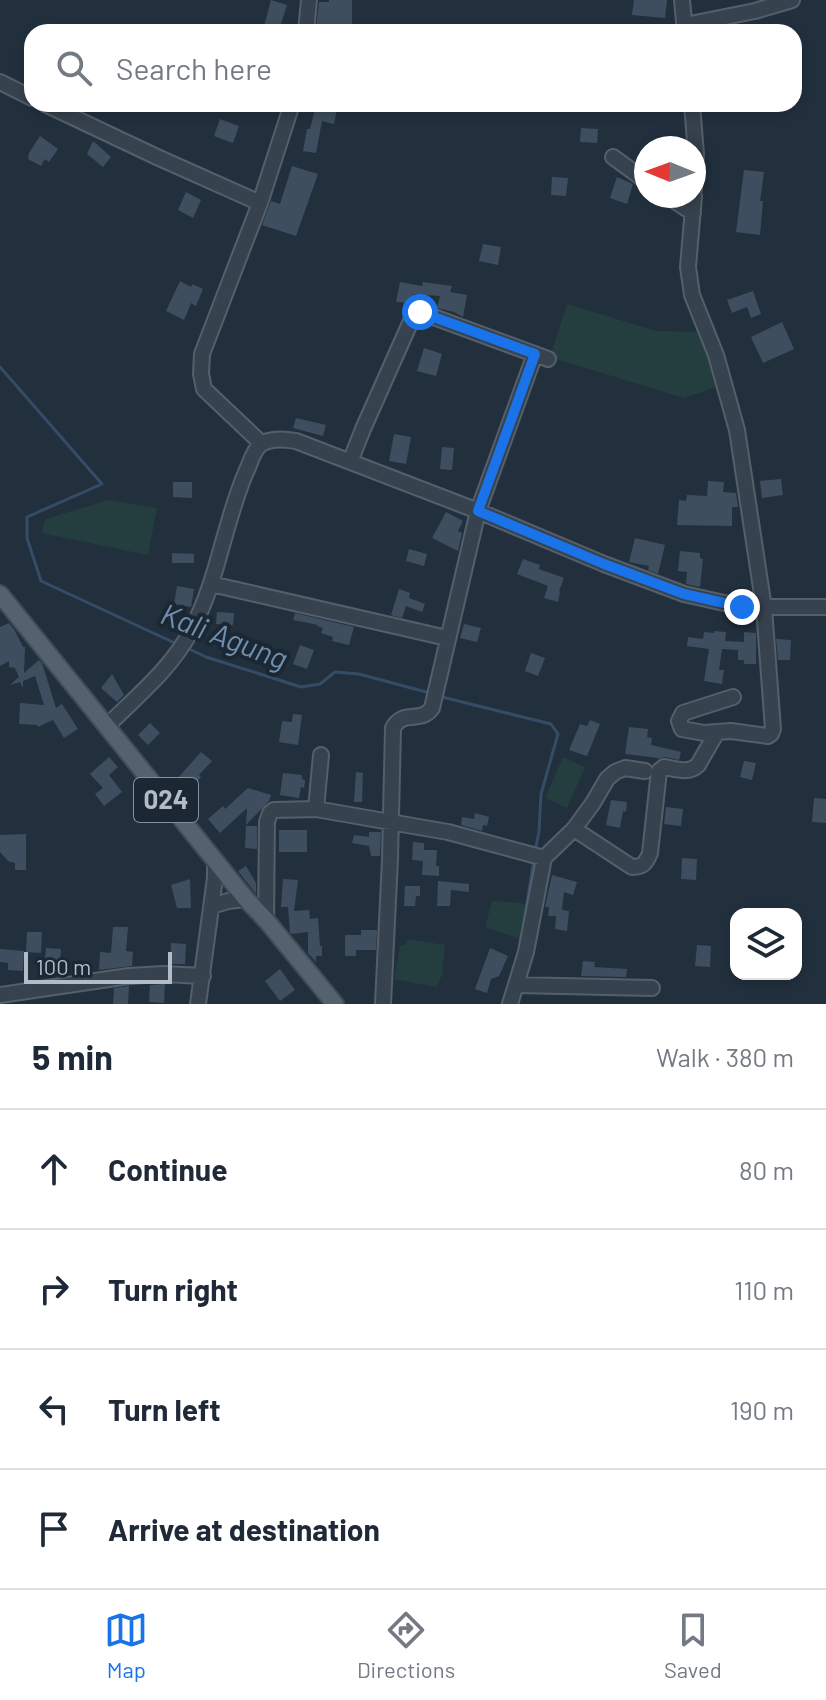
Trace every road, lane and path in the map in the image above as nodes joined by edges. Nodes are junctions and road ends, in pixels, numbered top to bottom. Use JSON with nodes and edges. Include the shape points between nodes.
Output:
{"nodes":[{"id":1,"x":309,"y":0,"type":"edge"},
{"id":2,"x":682,"y":0,"type":"edge"},
{"id":3,"x":792,"y":0,"type":"edge"},
{"id":4,"x":307,"y":24,"type":"edge"},
{"id":5,"x":685,"y":24,"type":"edge"},
{"id":6,"x":701,"y":24,"type":"edge"},
{"id":7,"x":0,"y":82,"type":"edge"},
{"id":8,"x":24,"y":94,"type":"edge"},
{"id":9,"x":62,"y":112,"type":"edge"},
{"id":10,"x":289,"y":112,"type":"edge"},
{"id":11,"x":693,"y":112,"type":"edge"},
{"id":12,"x":695,"y":136,"type":"edge"},
{"id":13,"x":613,"y":157,"type":"dead end"},
{"id":14,"x":634,"y":172,"type":"edge"},
{"id":15,"x":260,"y":203,"type":"junction"},
{"id":16,"x":685,"y":208,"type":"edge"},
{"id":17,"x":693,"y":208,"type":"edge"},
{"id":18,"x":693,"y":213,"type":"junction"},
{"id":19,"x":261,"y":443,"type":"junction"},
{"id":20,"x":350,"y":462,"type":"junction"},
{"id":21,"x":478,"y":511,"type":"junction"},
{"id":22,"x":211,"y":584,"type":"junction"},
{"id":23,"x":0,"y":594,"type":"edge"},
{"id":24,"x":826,"y":607,"type":"edge"},
{"id":25,"x":764,"y":608,"type":"junction"},
{"id":26,"x":447,"y":638,"type":"junction"},
{"id":27,"x":733,"y":697,"type":"dead end"},
{"id":28,"x":107,"y":726,"type":"junction"},
{"id":29,"x":717,"y":732,"type":"junction"},
{"id":30,"x":321,"y":755,"type":"dead end"},
{"id":31,"x":645,"y":771,"type":"dead end"},
{"id":32,"x":316,"y":809,"type":"junction"},
{"id":33,"x":390,"y":822,"type":"junction"},
{"id":34,"x":574,"y":829,"type":"junction"},
{"id":35,"x":538,"y":856,"type":"junction"},
{"id":36,"x":215,"y":861,"type":"junction"},
{"id":37,"x":246,"y":899,"type":"junction"},
{"id":38,"x":212,"y":906,"type":"junction"},
{"id":39,"x":266,"y":920,"type":"junction"},
{"id":40,"x":203,"y":976,"type":"junction"},
{"id":41,"x":652,"y":988,"type":"dead end"},
{"id":42,"x":514,"y":993,"type":"edge"},
{"id":43,"x":0,"y":995,"type":"edge"},
{"id":44,"x":198,"y":1004,"type":"edge"},
{"id":45,"x":335,"y":1004,"type":"edge"},
{"id":46,"x":383,"y":1004,"type":"edge"}],
"edges":[{"from":1,"to":4,"type":"street"},
{"from":2,"to":5,"type":"street"},
{"from":3,"to":6,"type":"street"},
{"from":7,"to":8,"type":"street"},
{"from":9,"to":15,"type":"street"},
{"from":10,"to":15,"type":"street"},
{"from":11,"to":12,"type":"street"},
{"from":13,"to":14,"type":"street"},
{"from":15,"to":19,"type":"street","via":[[202,354],[201,374],[204,389]]},
{"from":16,"to":18,"type":"street"},
{"from":17,"to":18,"type":"street"},
{"from":18,"to":25,"type":"street","via":[[688,267],[692,295],[737,430]]},
{"from":19,"to":20,"type":"street","via":[[296,441]]},
{"from":19,"to":22,"type":"street","via":[[227,524]]},
{"from":20,"to":21,"type":"street"},
{"from":20,"to":21,"type":"street","via":[[415,312],[541,356]]},
{"from":21,"to":25,"type":"street","via":[[684,594]]},
{"from":21,"to":26,"type":"street"},
{"from":22,"to":26,"type":"street"},
{"from":22,"to":28,"type":"street","via":[[182,646]]},
{"from":23,"to":28,"type":"main road","number":"024"},
{"from":24,"to":25,"type":"street"},
{"from":25,"to":29,"type":"street","via":[[773,729],[768,736]]},
{"from":26,"to":33,"type":"street","via":[[428,714],[404,717],[393,728]]},
{"from":27,"to":29,"type":"street","via":[[688,710],[679,721],[688,731]]},
{"from":28,"to":36,"type":"main road","number":"024"},
{"from":29,"to":34,"type":"street","via":[[694,770],[659,771],[650,853],[640,867]]},
{"from":30,"to":32,"type":"street"},
{"from":31,"to":34,"type":"street","via":[[615,772]]},
{"from":32,"to":33,"type":"street"},
{"from":32,"to":39,"type":"street","via":[[270,813]]},
{"from":33,"to":35,"type":"street"},
{"from":33,"to":46,"type":"street"},
{"from":34,"to":35,"type":"street"},
{"from":35,"to":42,"type":"street","via":[[526,952]]},
{"from":36,"to":37,"type":"main road","number":"024"},
{"from":36,"to":38,"type":"street"},
{"from":37,"to":38,"type":"street"},
{"from":37,"to":39,"type":"main road","number":"024"},
{"from":38,"to":40,"type":"street"},
{"from":39,"to":45,"type":"main road","number":"024"},
{"from":40,"to":43,"type":"street","via":[[129,976]]},
{"from":40,"to":44,"type":"street"},
{"from":41,"to":42,"type":"street"}]}
